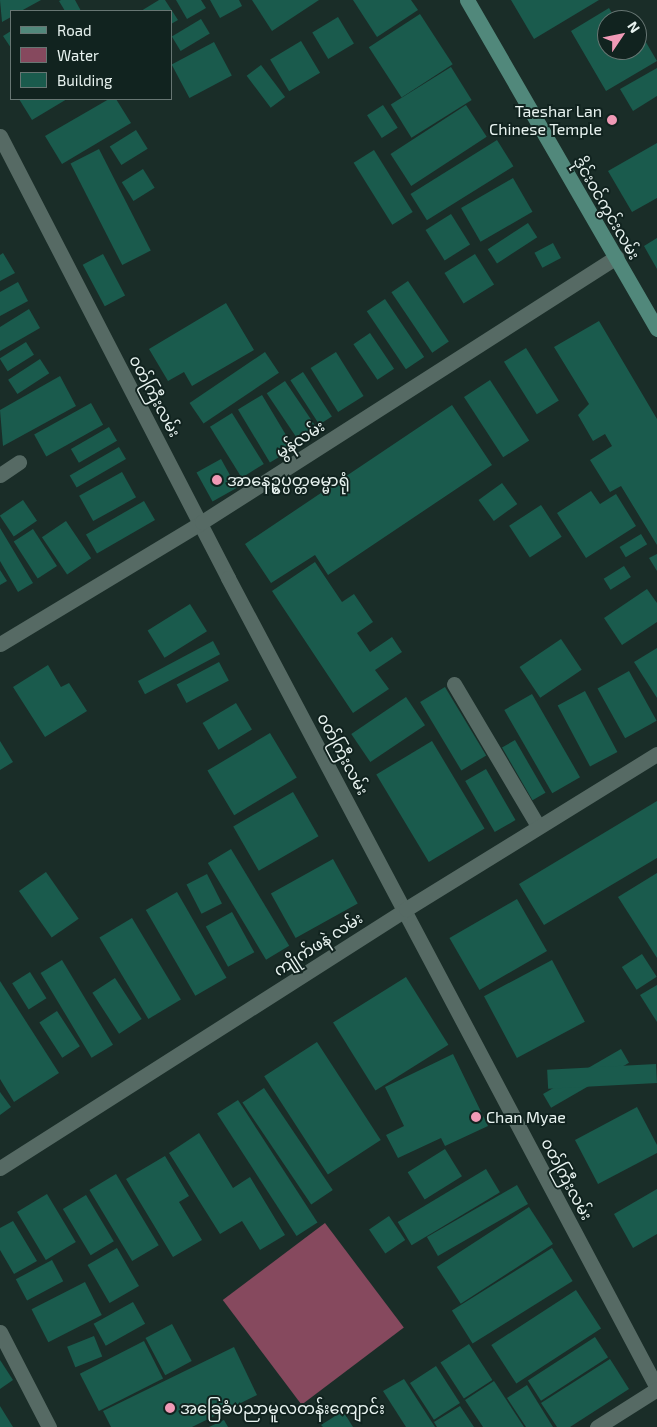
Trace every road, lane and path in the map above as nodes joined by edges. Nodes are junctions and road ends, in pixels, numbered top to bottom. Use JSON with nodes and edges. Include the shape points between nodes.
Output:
{"nodes":[{"id":1,"x":467,"y":0,"type":"edge"},
{"id":2,"x":0,"y":136,"type":"edge"},
{"id":3,"x":616,"y":257,"type":"junction"},
{"id":4,"x":657,"y":329,"type":"edge"},
{"id":5,"x":18,"y":462,"type":"dead end"},
{"id":6,"x":0,"y":475,"type":"edge"},
{"id":7,"x":202,"y":522,"type":"junction"},
{"id":8,"x":0,"y":644,"type":"edge"},
{"id":9,"x":454,"y":684,"type":"dead end"},
{"id":10,"x":657,"y":754,"type":"edge"},
{"id":11,"x":538,"y":826,"type":"junction"},
{"id":12,"x":406,"y":909,"type":"junction"},
{"id":13,"x":0,"y":1168,"type":"edge"},
{"id":14,"x":0,"y":1332,"type":"edge"},
{"id":15,"x":657,"y":1389,"type":"edge"},
{"id":16,"x":49,"y":1427,"type":"edge"},
{"id":17,"x":597,"y":1427,"type":"edge"}],
"edges":[{"from":1,"to":3,"type":"street","name":"ဒိုင်းဝင်ကွင်းလမ်း"},
{"from":2,"to":7,"type":"street","name":"၀တ်ကြီးလမ်း"},
{"from":3,"to":4,"type":"street","name":"ဒိုင်းဝင်ကွင်းလမ်း"},
{"from":3,"to":7,"type":"street","name":"မွန်လမ်း"},
{"from":5,"to":6,"type":"street"},
{"from":7,"to":8,"type":"street","name":"မွန်လမ်း"},
{"from":7,"to":12,"type":"street","name":"၀တ်ကြီးလမ်း"},
{"from":9,"to":11,"type":"street"},
{"from":10,"to":11,"type":"street","name":"ကျိုက်ဖနဲ လမ်း"},
{"from":11,"to":12,"type":"street","name":"ကျိုက်ဖနဲ လမ်း"},
{"from":12,"to":13,"type":"street","name":"ကျိုက်ဖနဲ လမ်း"},
{"from":12,"to":15,"type":"street","name":"၀တ်ကြီးလမ်း"},
{"from":14,"to":16,"type":"street"},
{"from":15,"to":17,"type":"street"}]}
